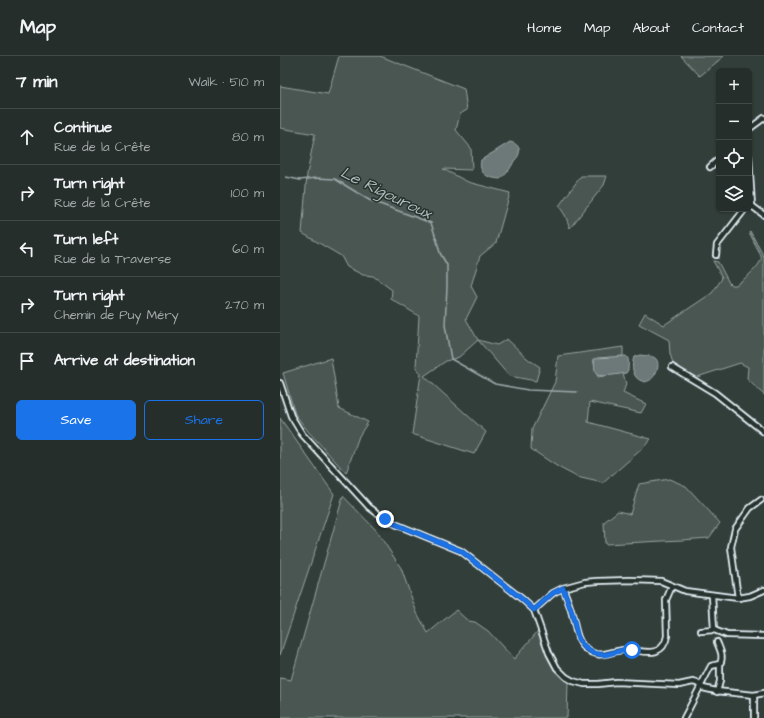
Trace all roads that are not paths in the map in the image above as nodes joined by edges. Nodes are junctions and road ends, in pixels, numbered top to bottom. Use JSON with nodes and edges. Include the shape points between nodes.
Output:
{"nodes":[{"id":1,"x":764,"y":118,"type":"edge"},
{"id":2,"x":752,"y":127,"type":"edge"},
{"id":3,"x":716,"y":162,"type":"edge"},
{"id":4,"x":710,"y":167,"type":"dead end"},
{"id":5,"x":752,"y":208,"type":"edge"},
{"id":6,"x":743,"y":212,"type":"edge"},
{"id":7,"x":764,"y":215,"type":"edge"},
{"id":8,"x":716,"y":254,"type":"dead end"},
{"id":9,"x":672,"y":367,"type":"dead end"},
{"id":10,"x":280,"y":383,"type":"edge"},
{"id":11,"x":764,"y":432,"type":"edge"},
{"id":12,"x":761,"y":500,"type":"dead end"},
{"id":13,"x":672,"y":586,"type":"junction"},
{"id":14,"x":563,"y":588,"type":"junction"},
{"id":15,"x":764,"y":590,"type":"edge"},
{"id":16,"x":712,"y":595,"type":"junction"},
{"id":17,"x":738,"y":598,"type":"junction"},
{"id":18,"x":534,"y":610,"type":"junction"},
{"id":19,"x":714,"y":630,"type":"junction"},
{"id":20,"x":701,"y":631,"type":"dead end"},
{"id":21,"x":764,"y":636,"type":"edge"},
{"id":22,"x":717,"y":642,"type":"dead end"},
{"id":23,"x":720,"y":664,"type":"junction"},
{"id":24,"x":702,"y":686,"type":"junction"},
{"id":25,"x":717,"y":692,"type":"junction"},
{"id":26,"x":764,"y":693,"type":"edge"},
{"id":27,"x":754,"y":695,"type":"junction"},
{"id":28,"x":684,"y":718,"type":"edge"},
{"id":29,"x":754,"y":718,"type":"edge"}],
"edges":[{"from":1,"to":2,"type":"street"},
{"from":3,"to":4,"type":"street"},
{"from":5,"to":7,"type":"street"},
{"from":6,"to":8,"type":"street","via":[[718,245]]},
{"from":9,"to":11,"type":"street","via":[[715,393]]},
{"from":10,"to":18,"type":"street","via":[[291,416],[302,434],[369,507],[395,524],[461,551]]},
{"from":12,"to":17,"type":"street","via":[[750,508],[735,529],[731,547]]},
{"from":13,"to":14,"type":"street","via":[[661,581],[630,580],[585,582]]},
{"from":13,"to":14,"type":"street","via":[[666,600],[666,640],[663,646],[652,652],[624,650],[604,655],[593,653],[578,639]]},
{"from":13,"to":16,"type":"street","via":[[685,591]]},
{"from":14,"to":18,"type":"street","via":[[553,593]]},
{"from":15,"to":17,"type":"street"},
{"from":16,"to":17,"type":"street"},
{"from":16,"to":19,"type":"street"},
{"from":18,"to":24,"type":"street","via":[[557,668],[573,681],[584,684],[616,682],[679,685],[693,682]]},
{"from":19,"to":20,"type":"street"},
{"from":19,"to":21,"type":"street","via":[[727,635]]},
{"from":22,"to":23,"type":"street","via":[[722,656]]},
{"from":23,"to":24,"type":"street","via":[[711,666]]},
{"from":23,"to":25,"type":"street"},
{"from":24,"to":25,"type":"street"},
{"from":24,"to":28,"type":"street"},
{"from":25,"to":27,"type":"street"},
{"from":26,"to":27,"type":"street"},
{"from":27,"to":29,"type":"street"}]}
